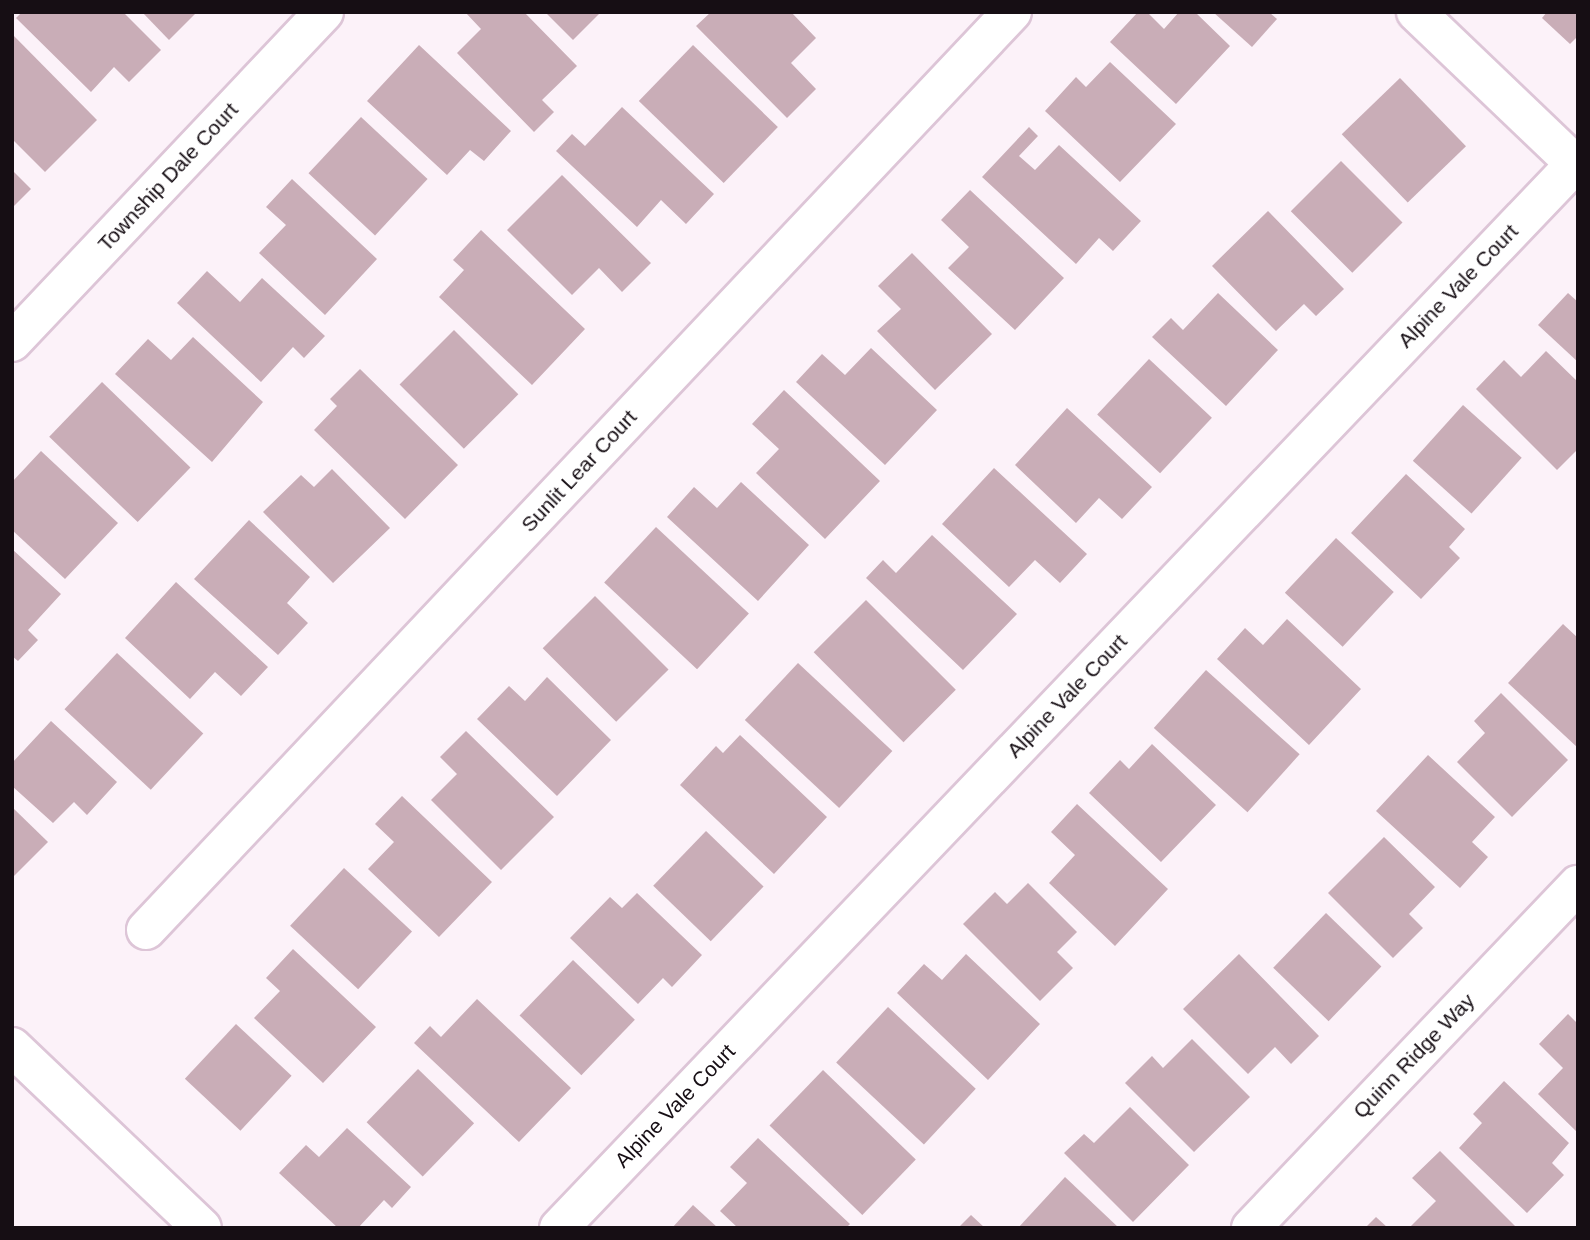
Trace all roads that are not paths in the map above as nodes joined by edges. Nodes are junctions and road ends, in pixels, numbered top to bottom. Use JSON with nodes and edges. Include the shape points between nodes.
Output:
{"nodes":[{"id":1,"x":324,"y":12,"type":"edge"},
{"id":2,"x":1012,"y":12,"type":"edge"},
{"id":3,"x":1416,"y":12,"type":"edge"},
{"id":4,"x":1576,"y":165,"type":"edge"},
{"id":5,"x":12,"y":342,"type":"edge"},
{"id":6,"x":1578,"y":885,"type":"edge"},
{"id":7,"x":146,"y":930,"type":"dead end"},
{"id":8,"x":12,"y":1047,"type":"edge"},
{"id":9,"x":202,"y":1228,"type":"edge"},
{"id":10,"x":559,"y":1228,"type":"edge"},
{"id":11,"x":1251,"y":1228,"type":"edge"}],
"edges":[{"from":1,"to":5,"type":"street","name":"Township Dale Court"},
{"from":2,"to":7,"type":"street","name":"Sunlit Lear Court"},
{"from":3,"to":4,"type":"street"},
{"from":4,"to":10,"type":"street","name":"Alpine Vale Court"},
{"from":6,"to":11,"type":"street","name":"Quinn Ridge Way"},
{"from":8,"to":9,"type":"street"}]}
